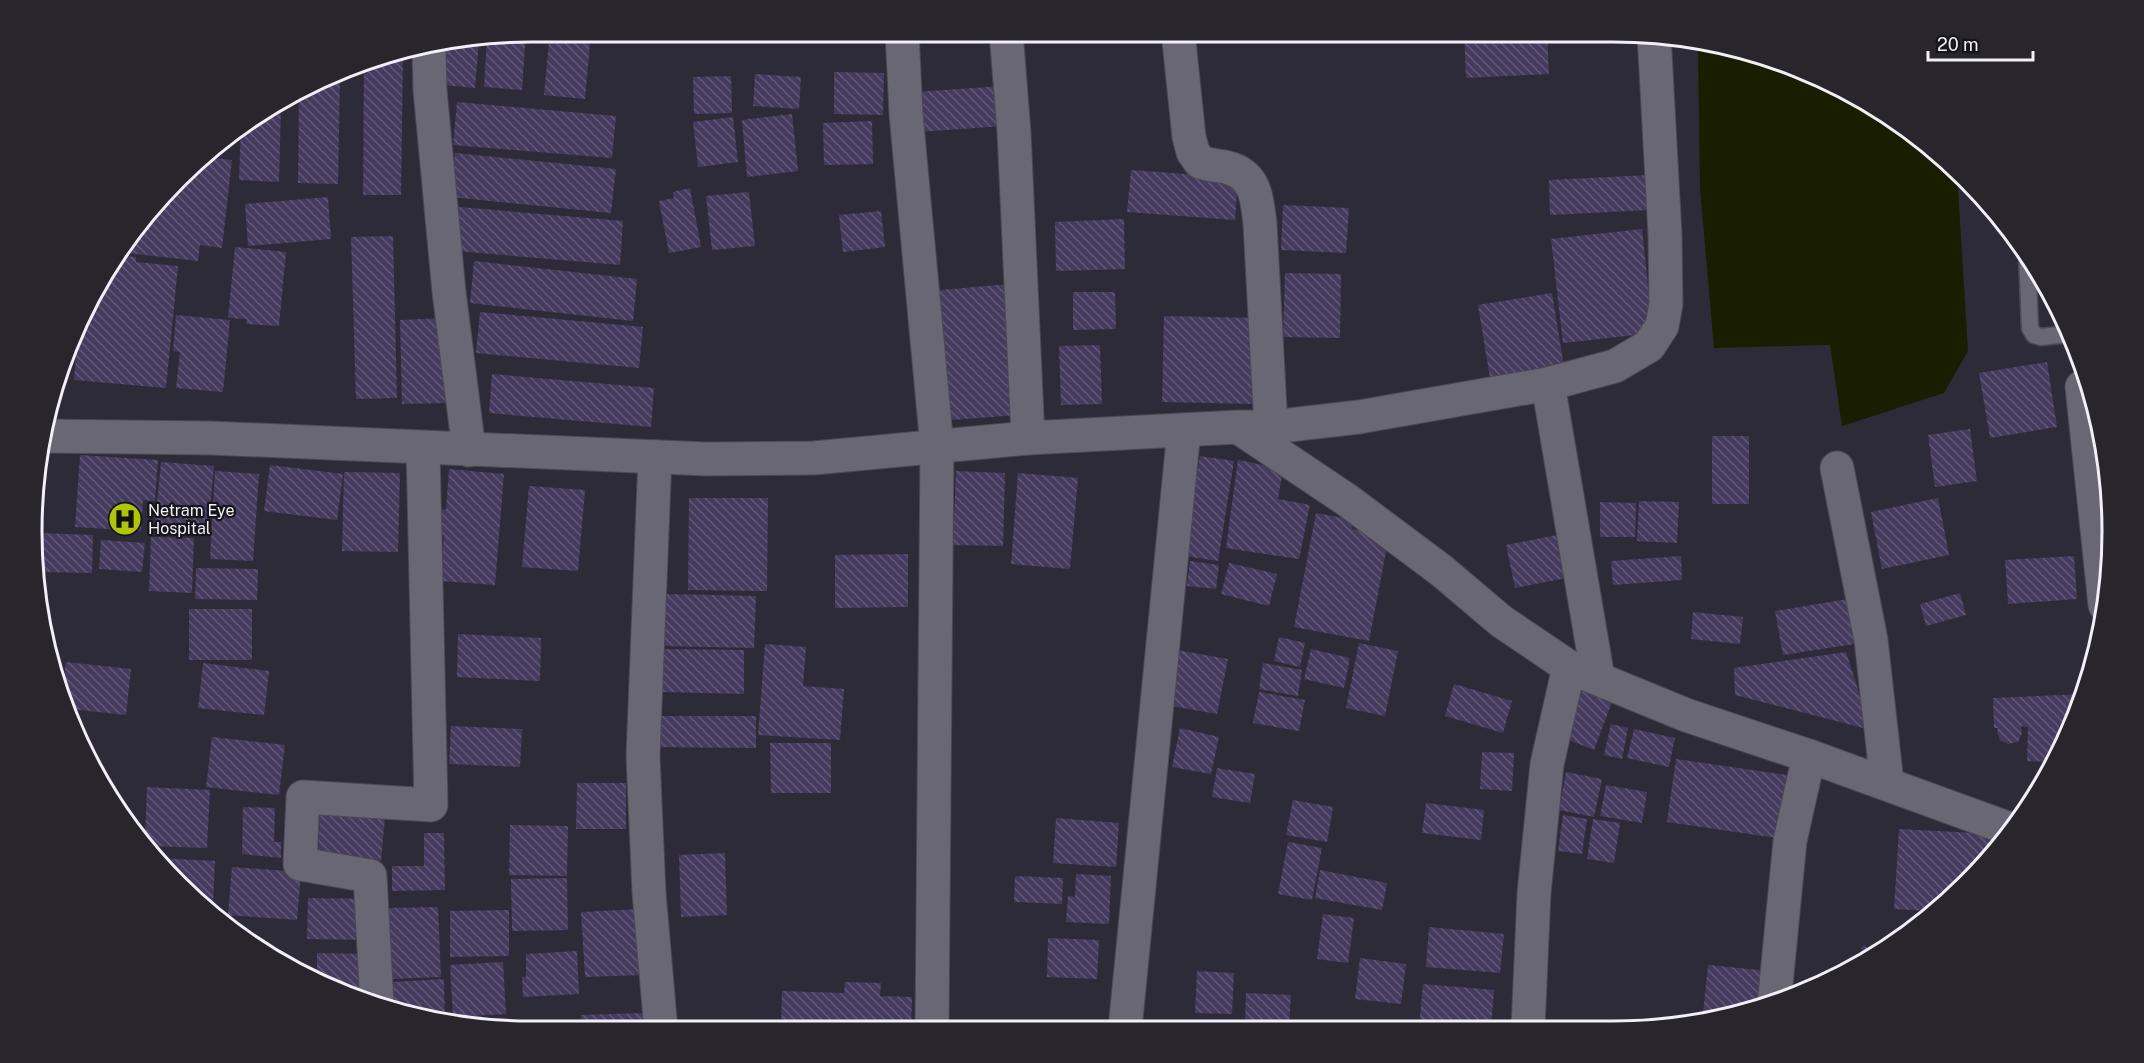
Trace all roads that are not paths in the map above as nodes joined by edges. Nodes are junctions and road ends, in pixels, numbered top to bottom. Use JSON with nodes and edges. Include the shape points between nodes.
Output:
{"nodes":[{"id":1,"x":902,"y":42,"type":"edge"},
{"id":2,"x":1007,"y":42,"type":"edge"},
{"id":3,"x":1179,"y":42,"type":"edge"},
{"id":4,"x":1655,"y":44,"type":"edge"},
{"id":5,"x":429,"y":53,"type":"edge"},
{"id":6,"x":2028,"y":273,"type":"edge"},
{"id":7,"x":2061,"y":335,"type":"edge"},
{"id":8,"x":1548,"y":384,"type":"junction"},
{"id":9,"x":2083,"y":399,"type":"edge"},
{"id":10,"x":1238,"y":427,"type":"junction"},
{"id":11,"x":1271,"y":427,"type":"junction"},
{"id":12,"x":1184,"y":430,"type":"junction"},
{"id":13,"x":51,"y":436,"type":"edge"},
{"id":14,"x":1028,"y":438,"type":"junction"},
{"id":15,"x":423,"y":447,"type":"junction"},
{"id":16,"x":937,"y":447,"type":"junction"},
{"id":17,"x":469,"y":450,"type":"junction"},
{"id":18,"x":655,"y":457,"type":"junction"},
{"id":19,"x":1837,"y":468,"type":"dead end"},
{"id":20,"x":2101,"y":565,"type":"edge"},
{"id":21,"x":1584,"y":673,"type":"junction"},
{"id":22,"x":1809,"y":756,"type":"junction"},
{"id":23,"x":1887,"y":783,"type":"junction"},
{"id":24,"x":2003,"y":826,"type":"edge"},
{"id":25,"x":1775,"y":993,"type":"edge"},
{"id":26,"x":376,"y":996,"type":"edge"},
{"id":27,"x":660,"y":1021,"type":"edge"},
{"id":28,"x":932,"y":1021,"type":"edge"},
{"id":29,"x":1126,"y":1021,"type":"edge"},
{"id":30,"x":1528,"y":1021,"type":"edge"}],
"edges":[{"from":1,"to":16,"type":"street"},
{"from":2,"to":14,"type":"street"},
{"from":3,"to":11,"type":"street","via":[[1193,152],[1200,162],[1232,169],[1249,179],[1257,194]]},
{"from":4,"to":8,"type":"street","via":[[1665,235],[1666,304],[1662,326],[1649,346],[1615,366]]},
{"from":5,"to":17,"type":"street","via":[[448,280]]},
{"from":6,"to":7,"type":"lane","via":[[2030,328],[2041,337]]},
{"from":8,"to":11,"type":"street","via":[[1359,417]]},
{"from":8,"to":21,"type":"street"},
{"from":9,"to":20,"type":"street"},
{"from":10,"to":11,"type":"street"},
{"from":10,"to":12,"type":"street"},
{"from":10,"to":21,"type":"street","via":[[1347,500],[1501,621]]},
{"from":12,"to":14,"type":"street"},
{"from":12,"to":29,"type":"street"},
{"from":13,"to":15,"type":"street"},
{"from":14,"to":16,"type":"street"},
{"from":15,"to":17,"type":"street"},
{"from":15,"to":26,"type":"street","via":[[431,804],[303,797],[300,864],[370,876]]},
{"from":16,"to":18,"type":"street","via":[[814,458]]},
{"from":16,"to":28,"type":"street"},
{"from":17,"to":18,"type":"street"},
{"from":18,"to":27,"type":"street","via":[[643,756]]},
{"from":19,"to":23,"type":"street","via":[[1871,640]]},
{"from":21,"to":22,"type":"street","via":[[1686,715]]},
{"from":21,"to":30,"type":"street","via":[[1547,764],[1534,893]]},
{"from":22,"to":23,"type":"street"},
{"from":22,"to":25,"type":"street","via":[[1790,841]]},
{"from":23,"to":24,"type":"street"}]}
